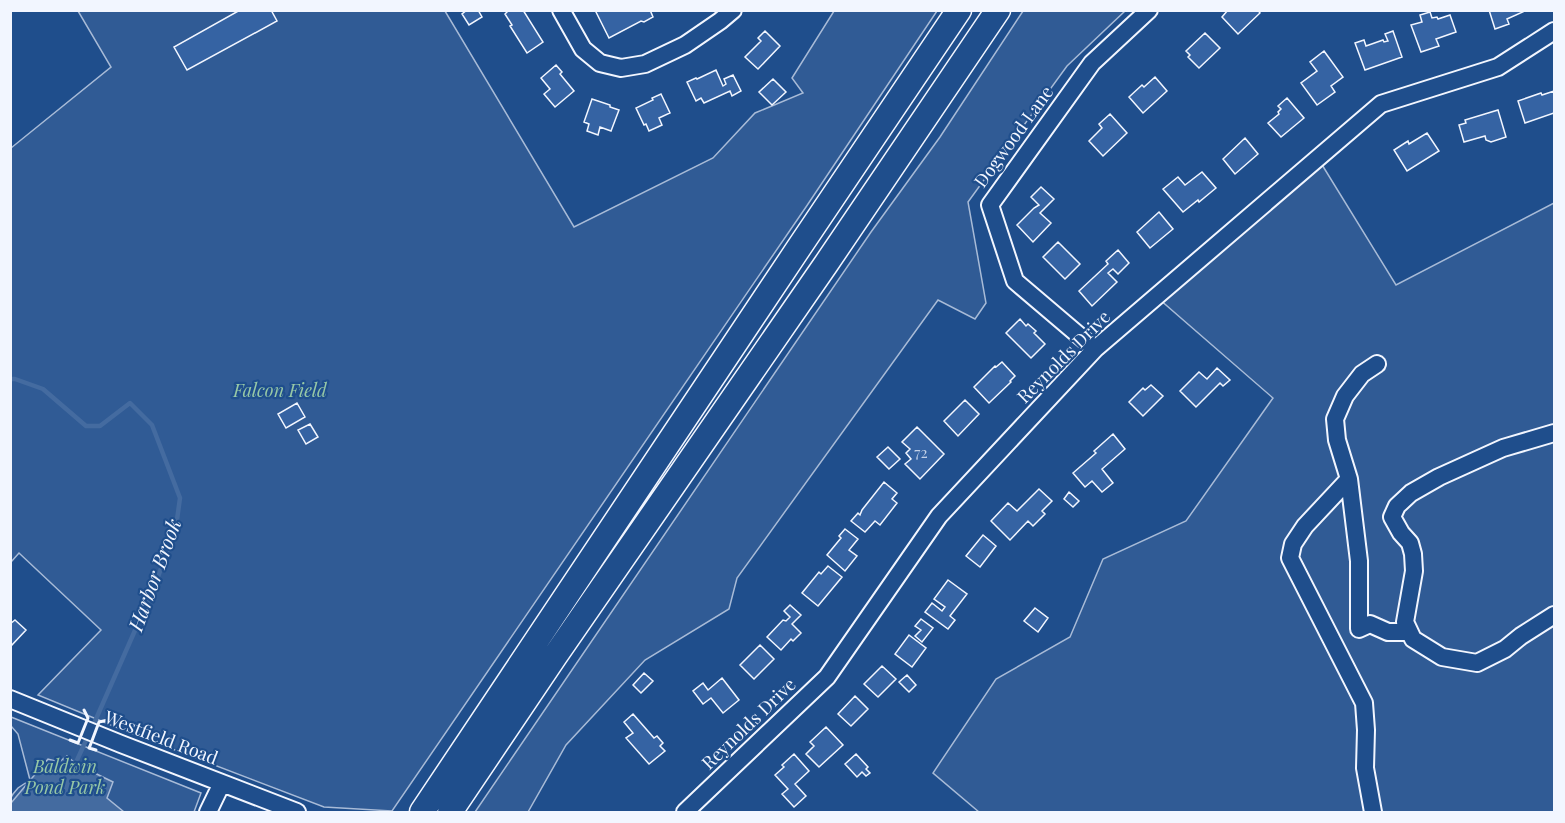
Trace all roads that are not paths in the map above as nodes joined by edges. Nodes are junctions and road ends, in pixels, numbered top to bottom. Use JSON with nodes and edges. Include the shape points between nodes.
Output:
{"nodes":[{"id":1,"x":561,"y":10,"type":"edge"},
{"id":2,"x":733,"y":10,"type":"edge"},
{"id":3,"x":959,"y":10,"type":"edge"},
{"id":4,"x":998,"y":10,"type":"edge"},
{"id":5,"x":1149,"y":10,"type":"edge"},
{"id":6,"x":1554,"y":31,"type":"edge"},
{"id":7,"x":1095,"y":349,"type":"junction"},
{"id":8,"x":1377,"y":364,"type":"dead end"},
{"id":9,"x":1554,"y":434,"type":"edge"},
{"id":10,"x":1349,"y":479,"type":"junction"},
{"id":11,"x":1554,"y":615,"type":"edge"},
{"id":12,"x":1409,"y":632,"type":"junction"},
{"id":13,"x":10,"y":699,"type":"edge"},
{"id":14,"x":222,"y":783,"type":"junction"},
{"id":15,"x":208,"y":813,"type":"edge"},
{"id":16,"x":297,"y":813,"type":"edge"},
{"id":17,"x":422,"y":813,"type":"edge"},
{"id":18,"x":450,"y":813,"type":"edge"},
{"id":19,"x":685,"y":813,"type":"edge"},
{"id":20,"x":1373,"y":813,"type":"edge"}],
"edges":[{"from":1,"to":2,"type":"street","via":[[583,50],[600,63],[621,68],[645,64],[685,45]]},
{"from":3,"to":17,"type":"highway"},
{"from":4,"to":18,"type":"highway"},
{"from":5,"to":7,"type":"street","name":"Dogwood Lane","via":[[1092,63],[990,205],[1015,281]]},
{"from":6,"to":7,"type":"street","name":"Reynolds Drive","via":[[1498,67],[1381,104]]},
{"from":7,"to":19,"type":"street","name":"Reynolds Drive","via":[[939,516],[827,677]]},
{"from":8,"to":10,"type":"street","via":[[1362,374],[1345,396],[1335,419]]},
{"from":9,"to":12,"type":"street","via":[[1503,448],[1411,493],[1397,506],[1392,517],[1413,554],[1405,622]]},
{"from":10,"to":12,"type":"street","via":[[1359,561],[1359,629],[1370,624],[1388,632]]},
{"from":10,"to":20,"type":"street","via":[[1305,526],[1293,544],[1290,558],[1364,703],[1365,768]]},
{"from":11,"to":12,"type":"street","via":[[1477,663],[1442,657],[1413,639]]},
{"from":13,"to":14,"type":"street","name":"Westfield Road"},
{"from":14,"to":15,"type":"street"},
{"from":14,"to":16,"type":"street","name":"Westfield Road"}]}
